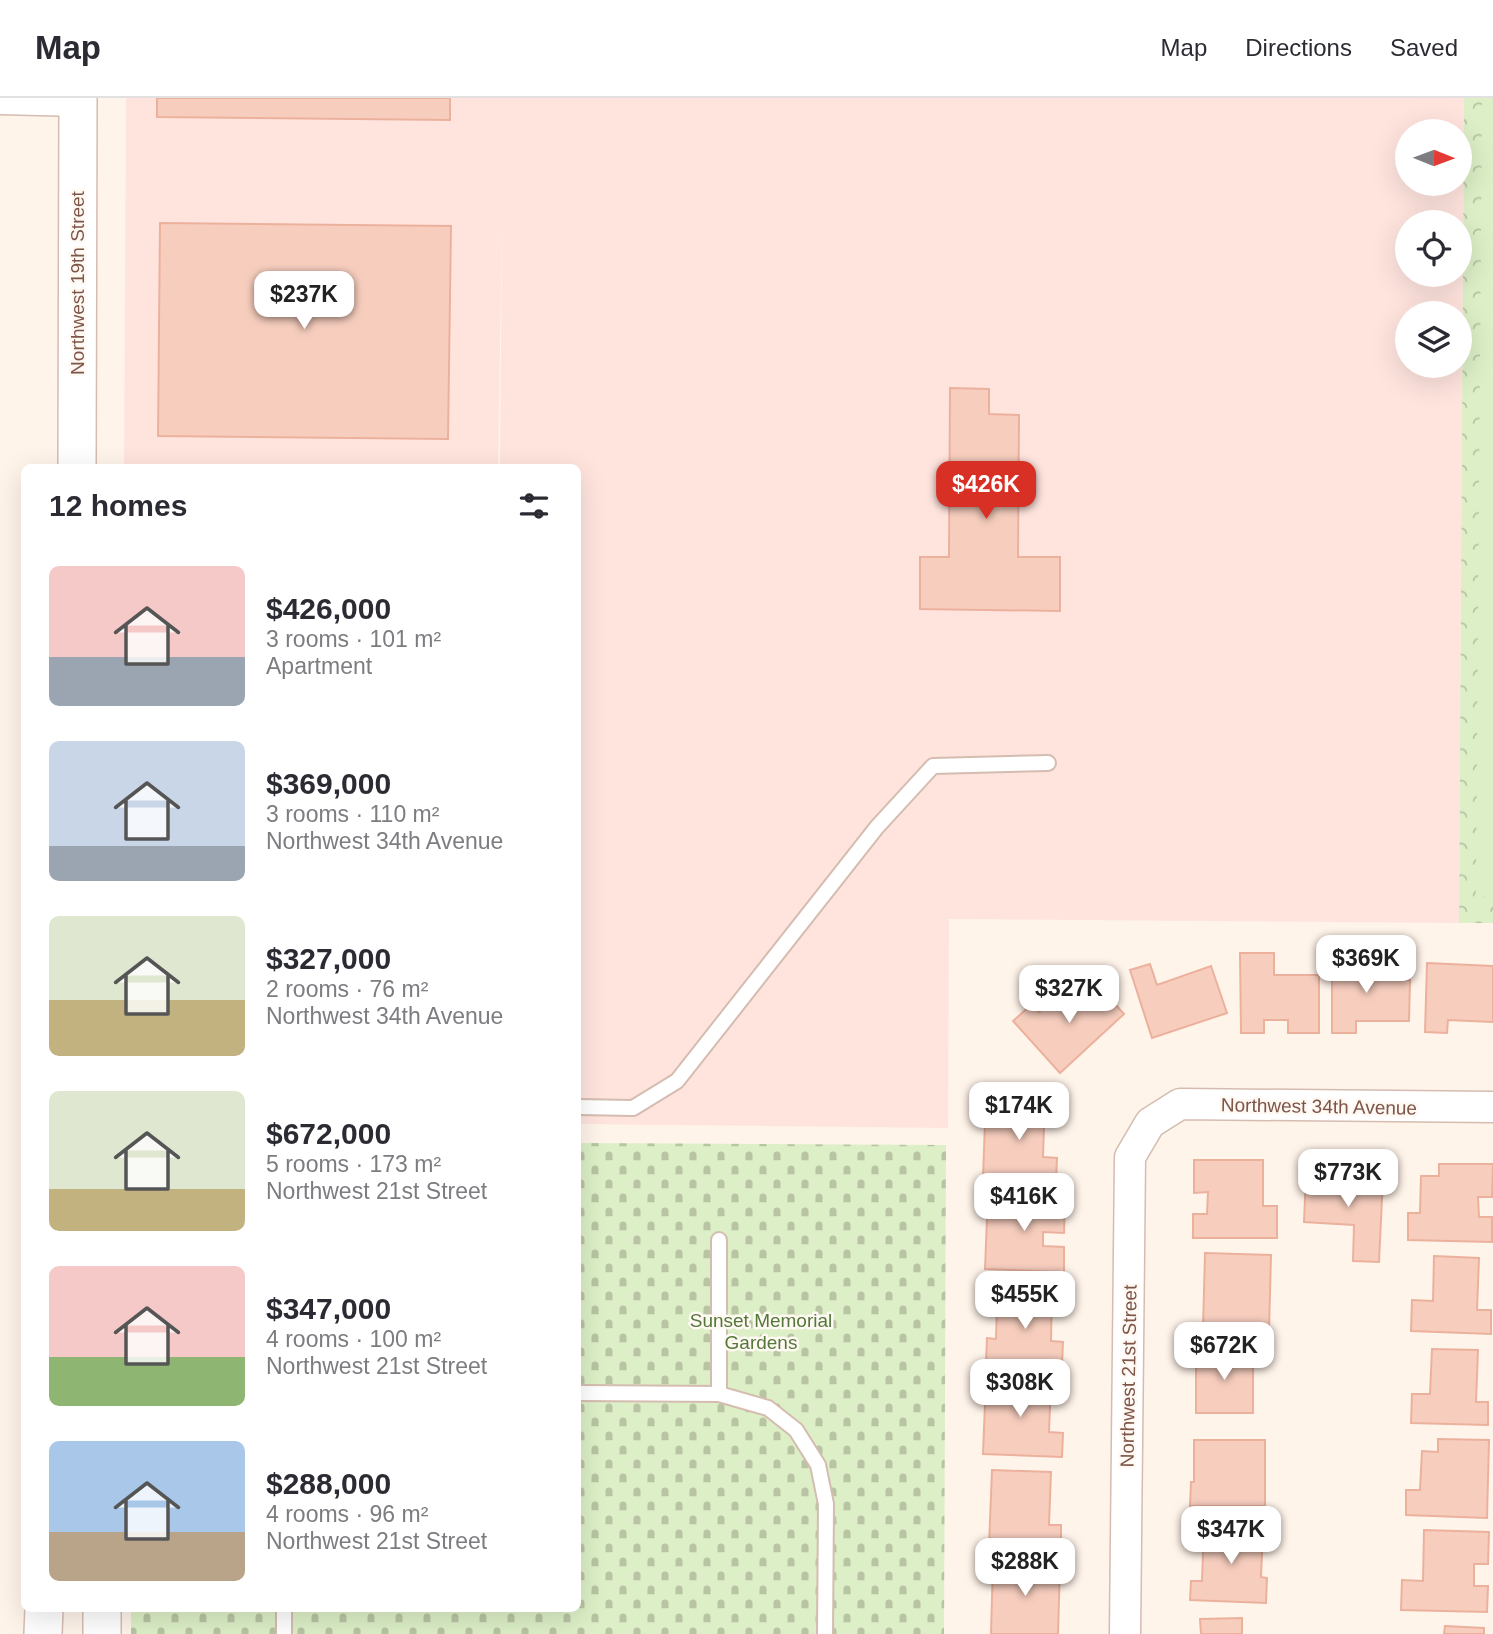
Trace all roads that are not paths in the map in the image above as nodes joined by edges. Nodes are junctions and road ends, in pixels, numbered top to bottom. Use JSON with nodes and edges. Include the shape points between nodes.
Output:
{"nodes":[{"id":1,"x":0,"y":99,"type":"edge"},
{"id":2,"x":78,"y":99,"type":"edge"},
{"id":3,"x":77,"y":464,"type":"edge"},
{"id":4,"x":1048,"y":763,"type":"dead end"},
{"id":5,"x":581,"y":1107,"type":"edge"},
{"id":6,"x":1493,"y":1107,"type":"edge"},
{"id":7,"x":1150,"y":1123,"type":"joint"},
{"id":8,"x":719,"y":1240,"type":"dead end"},
{"id":9,"x":581,"y":1394,"type":"edge"},
{"id":10,"x":719,"y":1394,"type":"junction"},
{"id":11,"x":44,"y":1612,"type":"edge"},
{"id":12,"x":102,"y":1612,"type":"edge"},
{"id":13,"x":284,"y":1612,"type":"edge"},
{"id":14,"x":43,"y":1634,"type":"edge"},
{"id":15,"x":102,"y":1634,"type":"edge"},
{"id":16,"x":284,"y":1634,"type":"edge"},
{"id":17,"x":825,"y":1634,"type":"edge"},
{"id":18,"x":1125,"y":1634,"type":"edge"}],
"edges":[{"from":1,"to":2,"type":"street"},
{"from":2,"to":3,"type":"street","name":"Northwest 19th Street"},
{"from":4,"to":5,"type":"lane","via":[[933,766],[877,827],[677,1081],[633,1108]]},
{"from":6,"to":7,"type":"street","name":"Northwest 34th Avenue","via":[[1180,1104]]},
{"from":7,"to":18,"type":"street","name":"Northwest 21st Street","via":[[1130,1157]]},
{"from":8,"to":10,"type":"lane"},
{"from":9,"to":10,"type":"lane"},
{"from":10,"to":17,"type":"lane","via":[[768,1408],[796,1430],[818,1465],[826,1504]]},
{"from":11,"to":14,"type":"street"},
{"from":12,"to":15,"type":"street"},
{"from":13,"to":16,"type":"lane"}]}
